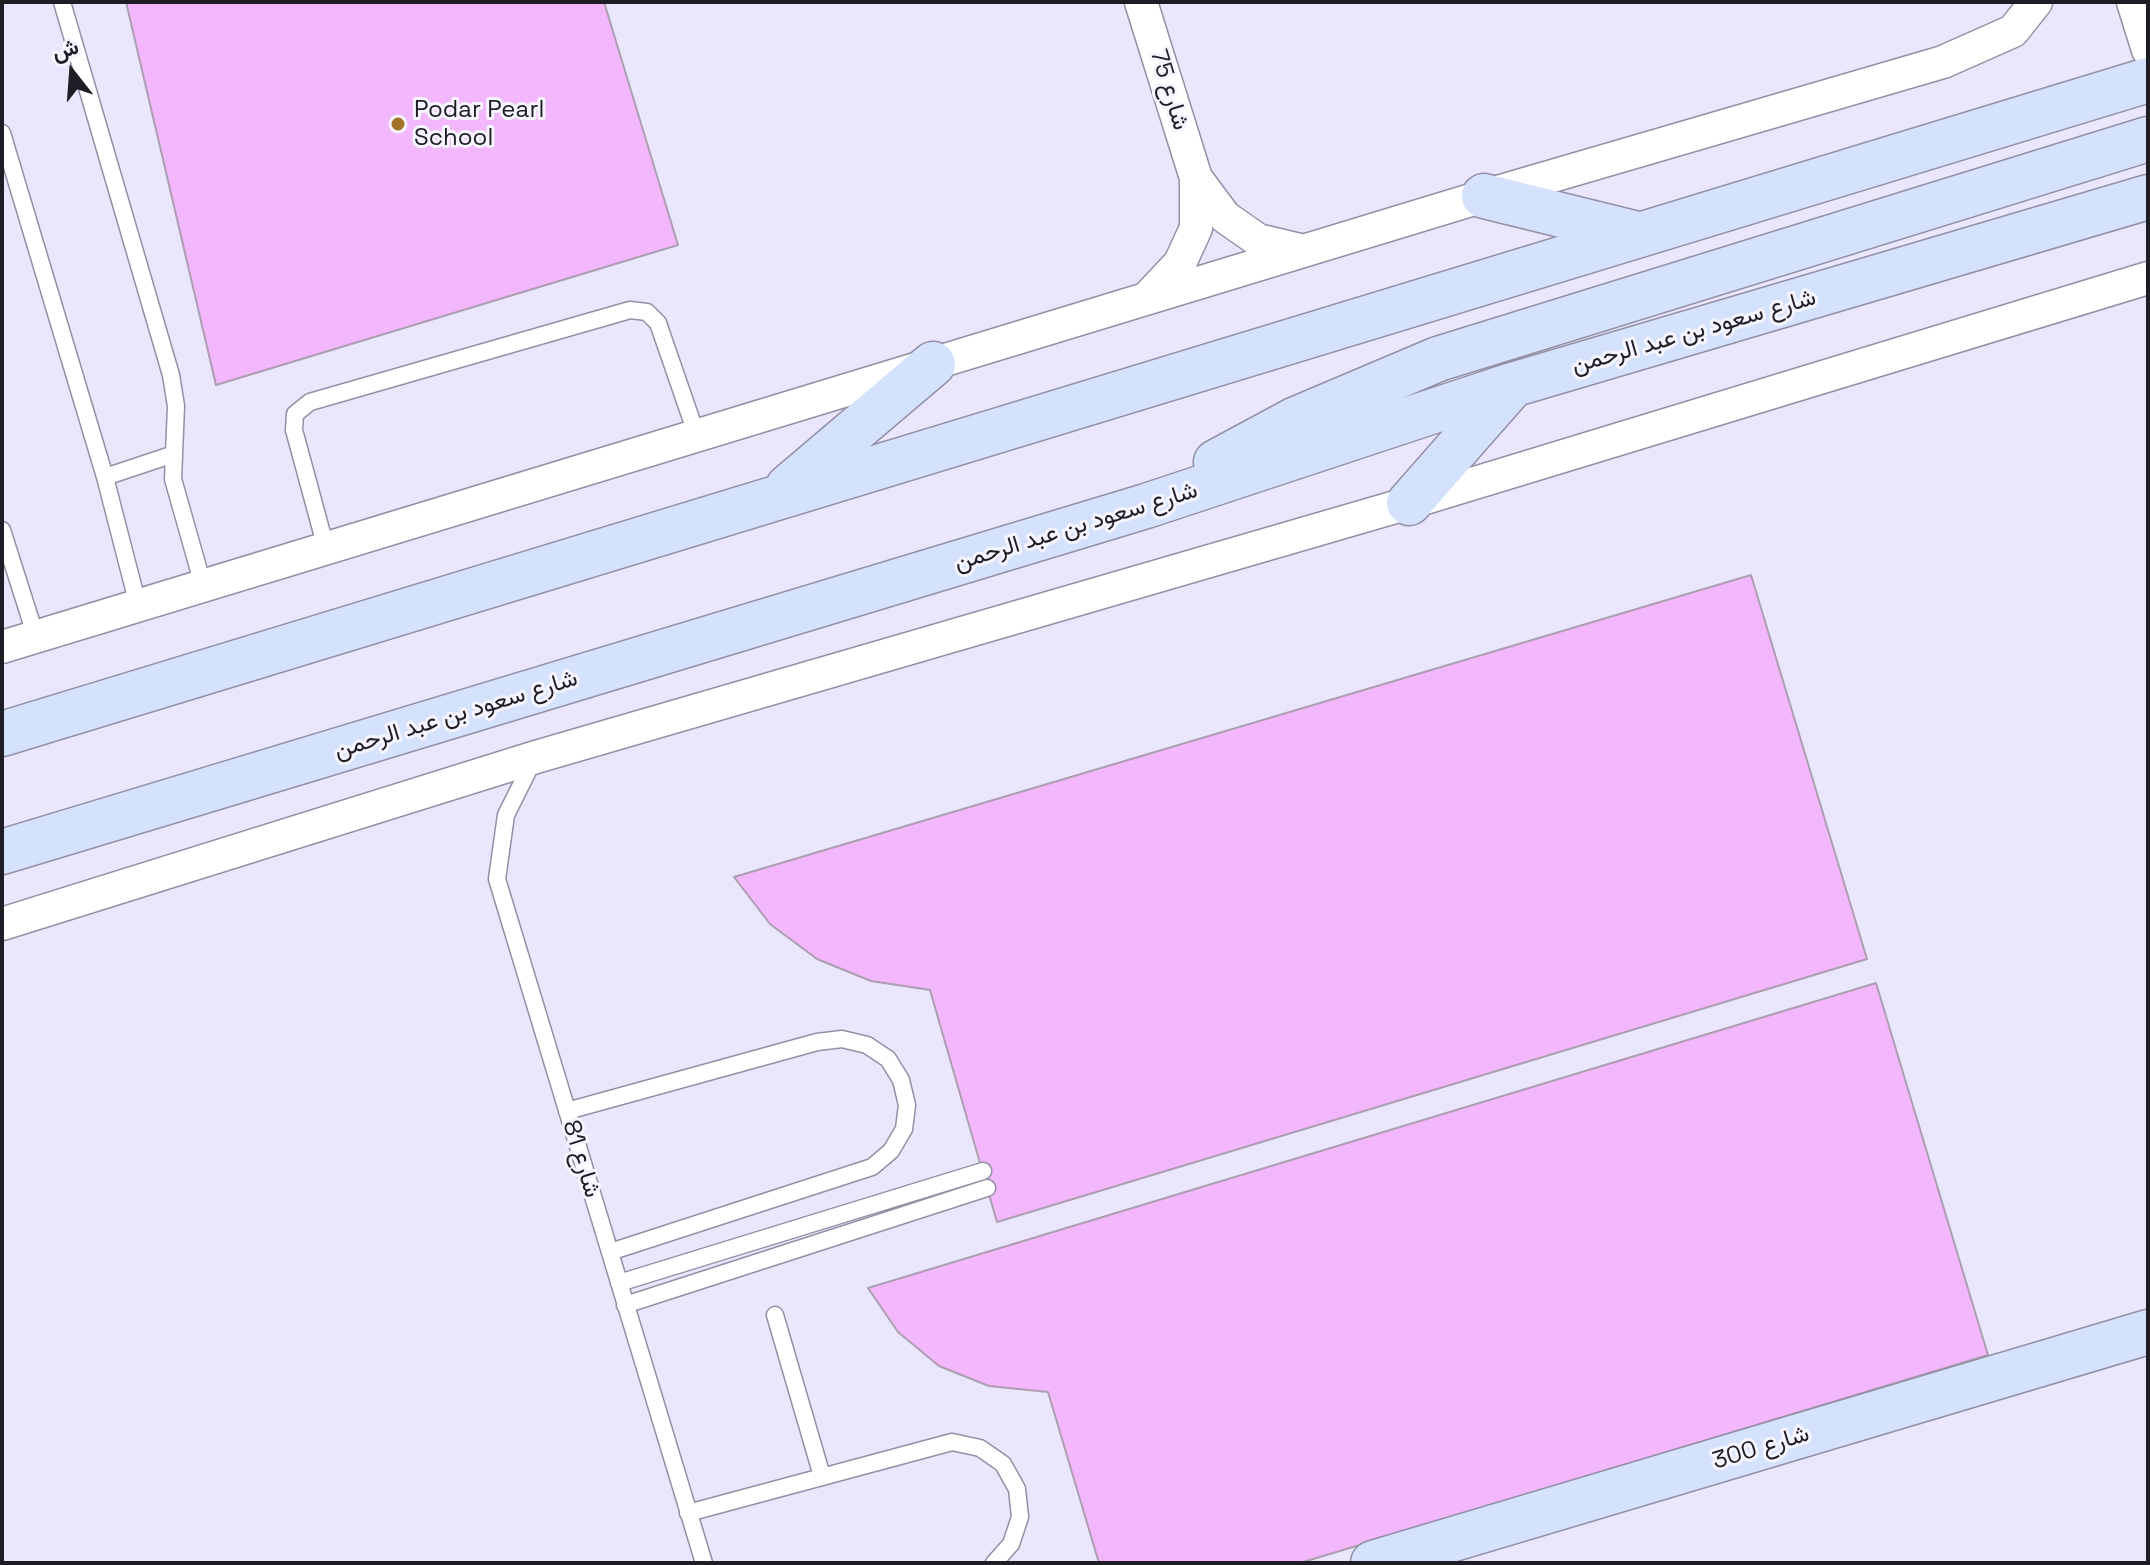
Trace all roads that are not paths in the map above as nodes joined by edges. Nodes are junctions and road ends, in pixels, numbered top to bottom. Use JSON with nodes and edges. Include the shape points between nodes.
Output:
{"nodes":[{"id":1,"x":62,"y":2,"type":"edge"},
{"id":2,"x":1141,"y":2,"type":"edge"},
{"id":3,"x":2036,"y":2,"type":"edge"},
{"id":4,"x":2133,"y":2,"type":"edge"},
{"id":5,"x":2148,"y":50,"type":"edge"},
{"id":6,"x":2148,"y":80,"type":"edge"},
{"id":7,"x":2,"y":133,"type":"edge"},
{"id":8,"x":2148,"y":139,"type":"edge"},
{"id":9,"x":1196,"y":178,"type":"junction"},
{"id":10,"x":1484,"y":196,"type":"junction"},
{"id":11,"x":2148,"y":197,"type":"edge"},
{"id":12,"x":1641,"y":235,"type":"junction"},
{"id":13,"x":1304,"y":251,"type":"junction"},
{"id":14,"x":2148,"y":278,"type":"edge"},
{"id":15,"x":1146,"y":299,"type":"junction"},
{"id":16,"x":933,"y":364,"type":"junction"},
{"id":17,"x":1512,"y":385,"type":"junction"},
{"id":18,"x":697,"y":436,"type":"junction"},
{"id":19,"x":171,"y":455,"type":"junction"},
{"id":20,"x":105,"y":477,"type":"junction"},
{"id":21,"x":775,"y":499,"type":"junction"},
{"id":22,"x":1409,"y":503,"type":"junction"},
{"id":23,"x":1146,"y":506,"type":"junction"},
{"id":24,"x":2,"y":530,"type":"edge"},
{"id":25,"x":326,"y":548,"type":"junction"},
{"id":26,"x":203,"y":585,"type":"junction"},
{"id":27,"x":138,"y":605,"type":"junction"},
{"id":28,"x":36,"y":637,"type":"junction"},
{"id":29,"x":2,"y":647,"type":"edge"},
{"id":30,"x":4,"y":734,"type":"edge"},
{"id":31,"x":536,"y":757,"type":"junction"},
{"id":32,"x":2,"y":852,"type":"edge"},
{"id":33,"x":2,"y":924,"type":"edge"},
{"id":34,"x":567,"y":1111,"type":"junction"},
{"id":35,"x":610,"y":1252,"type":"junction"},
{"id":36,"x":619,"y":1283,"type":"junction"},
{"id":37,"x":625,"y":1305,"type":"junction"},
{"id":38,"x":775,"y":1315,"type":"dead end"},
{"id":39,"x":2148,"y":1332,"type":"edge"},
{"id":40,"x":822,"y":1476,"type":"junction"},
{"id":41,"x":688,"y":1513,"type":"junction"},
{"id":42,"x":704,"y":1563,"type":"edge"},
{"id":43,"x":994,"y":1563,"type":"edge"},
{"id":44,"x":1373,"y":1563,"type":"edge"}],
"edges":[{"from":1,"to":19,"type":"lane","via":[[171,375],[176,406]]},
{"from":2,"to":9,"type":"street","name":"شارع 75"},
{"from":3,"to":10,"type":"street","via":[[2013,31],[1943,62]]},
{"from":4,"to":5,"type":"street"},
{"from":6,"to":12,"type":"main road"},
{"from":7,"to":20,"type":"lane"},
{"from":8,"to":23,"type":"main road","via":[[1438,359],[1294,420]]},
{"from":9,"to":13,"type":"street","name":"شارع 75","via":[[1225,217],[1258,240]]},
{"from":9,"to":15,"type":"street","name":"شارع 75","via":[[1196,228],[1180,263]]},
{"from":10,"to":12,"type":"main road"},
{"from":10,"to":13,"type":"street"},
{"from":11,"to":17,"type":"main road","name":"شارع سعود بن عبد الرحمن"},
{"from":12,"to":21,"type":"main road"},
{"from":13,"to":15,"type":"street"},
{"from":14,"to":22,"type":"street"},
{"from":15,"to":16,"type":"street"},
{"from":16,"to":18,"type":"street"},
{"from":16,"to":21,"type":"main road"},
{"from":17,"to":22,"type":"main road"},
{"from":17,"to":23,"type":"main road","name":"شارع سعود بن عبد الرحمن"},
{"from":18,"to":25,"type":"street"},
{"from":18,"to":25,"type":"lane","via":[[658,323],[647,312],[630,310],[310,402],[295,414],[294,430]]},
{"from":19,"to":20,"type":"lane"},
{"from":19,"to":26,"type":"lane"},
{"from":20,"to":27,"type":"lane"},
{"from":21,"to":30,"type":"main road"},
{"from":22,"to":31,"type":"street"},
{"from":23,"to":32,"type":"main road","name":"شارع سعود بن عبد الرحمن"},
{"from":24,"to":28,"type":"lane"},
{"from":25,"to":26,"type":"street"},
{"from":26,"to":27,"type":"street"},
{"from":27,"to":28,"type":"street"},
{"from":28,"to":29,"type":"street"},
{"from":31,"to":33,"type":"street"},
{"from":31,"to":34,"type":"lane","name":"شارع 81","via":[[506,815],[497,879]]},
{"from":34,"to":35,"type":"lane","name":"شارع 81"},
{"from":34,"to":35,"type":"lane","via":[[842,1039],[867,1045],[888,1059],[901,1080],[907,1105],[904,1129],[891,1151],[872,1167]]},
{"from":35,"to":36,"type":"lane","name":"شارع 81"},
{"from":36,"to":37,"type":"lane","name":"شارع 81"},
{"from":36,"to":37,"type":"lane","via":[[985,1180]]},
{"from":37,"to":41,"type":"lane","name":"شارع 81"},
{"from":38,"to":40,"type":"lane"},
{"from":39,"to":44,"type":"main road","name":"شارع 300"},
{"from":40,"to":41,"type":"lane"},
{"from":40,"to":43,"type":"lane","via":[[952,1442],[980,1448],[1003,1464],[1017,1489],[1020,1517],[1011,1544]]},
{"from":41,"to":42,"type":"lane","name":"شارع 81"}]}
